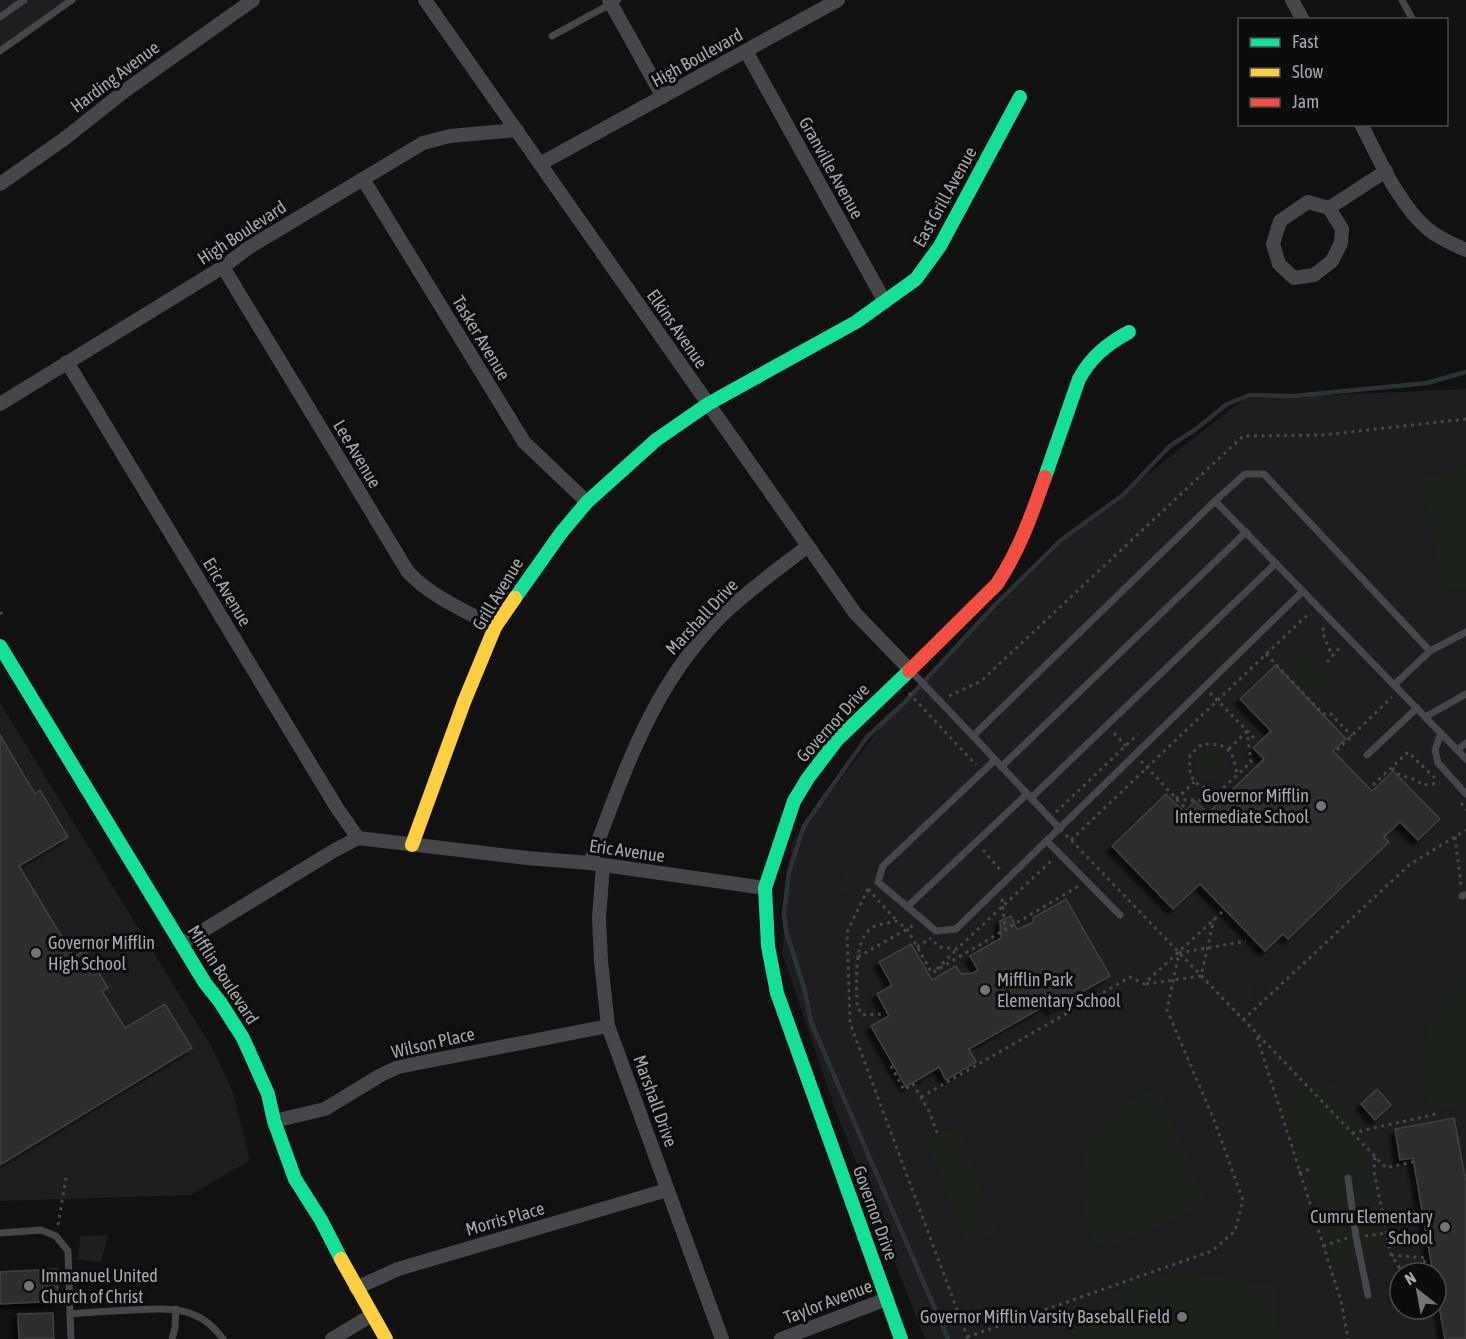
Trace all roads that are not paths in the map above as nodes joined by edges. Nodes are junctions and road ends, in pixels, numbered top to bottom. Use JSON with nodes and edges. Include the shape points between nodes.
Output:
{"nodes":[{"id":1,"x":24,"y":0,"type":"edge"},
{"id":2,"x":72,"y":0,"type":"edge"},
{"id":3,"x":252,"y":0,"type":"edge"},
{"id":4,"x":425,"y":0,"type":"edge"},
{"id":5,"x":1292,"y":0,"type":"edge"},
{"id":6,"x":1402,"y":0,"type":"edge"},
{"id":7,"x":613,"y":1,"type":"edge"},
{"id":8,"x":832,"y":1,"type":"edge"},
{"id":9,"x":0,"y":16,"type":"edge"},
{"id":10,"x":1302,"y":18,"type":"edge"},
{"id":11,"x":1412,"y":18,"type":"edge"},
{"id":12,"x":552,"y":36,"type":"dead end"},
{"id":13,"x":0,"y":51,"type":"edge"},
{"id":14,"x":746,"y":51,"type":"junction"},
{"id":15,"x":663,"y":97,"type":"junction"},
{"id":16,"x":1020,"y":97,"type":"dead end"},
{"id":17,"x":1362,"y":126,"type":"edge"},
{"id":18,"x":517,"y":130,"type":"junction"},
{"id":19,"x":540,"y":164,"type":"junction"},
{"id":20,"x":1386,"y":171,"type":"junction"},
{"id":21,"x":363,"y":178,"type":"junction"},
{"id":22,"x":0,"y":184,"type":"edge"},
{"id":23,"x":1329,"y":208,"type":"junction"},
{"id":24,"x":1466,"y":250,"type":"edge"},
{"id":25,"x":223,"y":267,"type":"junction"},
{"id":26,"x":885,"y":302,"type":"junction"},
{"id":27,"x":1129,"y":332,"type":"dead end"},
{"id":28,"x":67,"y":362,"type":"junction"},
{"id":29,"x":0,"y":404,"type":"edge"},
{"id":30,"x":708,"y":404,"type":"junction"},
{"id":31,"x":1215,"y":501,"type":"junction"},
{"id":32,"x":587,"y":502,"type":"junction"},
{"id":33,"x":1246,"y":532,"type":"junction"},
{"id":34,"x":808,"y":546,"type":"junction"},
{"id":35,"x":1276,"y":563,"type":"junction"},
{"id":36,"x":1303,"y":591,"type":"junction"},
{"id":37,"x":495,"y":627,"type":"junction"},
{"id":38,"x":1466,"y":632,"type":"edge"},
{"id":39,"x":0,"y":646,"type":"edge"},
{"id":40,"x":1430,"y":651,"type":"junction"},
{"id":41,"x":910,"y":670,"type":"junction"},
{"id":42,"x":1394,"y":685,"type":"junction"},
{"id":43,"x":1466,"y":694,"type":"edge"},
{"id":44,"x":1417,"y":708,"type":"junction"},
{"id":45,"x":1425,"y":717,"type":"junction"},
{"id":46,"x":1441,"y":733,"type":"junction"},
{"id":47,"x":973,"y":736,"type":"junction"},
{"id":48,"x":1466,"y":743,"type":"edge"},
{"id":49,"x":1457,"y":750,"type":"junction"},
{"id":50,"x":1368,"y":755,"type":"dead end"},
{"id":51,"x":1466,"y":759,"type":"edge"},
{"id":52,"x":995,"y":760,"type":"junction"},
{"id":53,"x":1001,"y":767,"type":"junction"},
{"id":54,"x":1466,"y":795,"type":"edge"},
{"id":55,"x":1029,"y":796,"type":"junction"},
{"id":56,"x":1060,"y":829,"type":"junction"},
{"id":57,"x":358,"y":838,"type":"junction"},
{"id":58,"x":1047,"y":841,"type":"junction"},
{"id":59,"x":412,"y":845,"type":"junction"},
{"id":60,"x":597,"y":864,"type":"junction"},
{"id":61,"x":765,"y":888,"type":"junction"},
{"id":62,"x":907,"y":907,"type":"junction"},
{"id":63,"x":1120,"y":915,"type":"dead end"},
{"id":64,"x":181,"y":944,"type":"junction"},
{"id":65,"x":608,"y":1026,"type":"junction"},
{"id":66,"x":274,"y":1120,"type":"junction"},
{"id":67,"x":1348,"y":1178,"type":"dead end"},
{"id":68,"x":667,"y":1190,"type":"junction"},
{"id":69,"x":0,"y":1233,"type":"edge"},
{"id":70,"x":356,"y":1288,"type":"junction"},
{"id":71,"x":1368,"y":1295,"type":"dead end"},
{"id":72,"x":887,"y":1299,"type":"junction"},
{"id":73,"x":176,"y":1309,"type":"junction"},
{"id":74,"x":70,"y":1314,"type":"junction"},
{"id":75,"x":372,"y":1315,"type":"junction"},
{"id":76,"x":71,"y":1339,"type":"edge"},
{"id":77,"x":172,"y":1339,"type":"edge"},
{"id":78,"x":223,"y":1339,"type":"edge"},
{"id":79,"x":332,"y":1339,"type":"edge"},
{"id":80,"x":386,"y":1339,"type":"edge"},
{"id":81,"x":722,"y":1339,"type":"edge"},
{"id":82,"x":781,"y":1339,"type":"edge"},
{"id":83,"x":901,"y":1339,"type":"edge"}],
"edges":[{"from":1,"to":9,"type":"lane"},
{"from":2,"to":13,"type":"lane"},
{"from":3,"to":22,"type":"street","name":"Harding Avenue"},
{"from":4,"to":18,"type":"street","name":"Elkins Avenue"},
{"from":5,"to":10,"type":"street"},
{"from":6,"to":11,"type":"lane"},
{"from":7,"to":12,"type":"lane"},
{"from":7,"to":15,"type":"street"},
{"from":8,"to":14,"type":"street","name":"High Boulevard"},
{"from":14,"to":15,"type":"street","name":"High Boulevard"},
{"from":14,"to":26,"type":"street","name":"Granville Avenue"},
{"from":15,"to":19,"type":"street","name":"High Boulevard"},
{"from":16,"to":26,"type":"street","name":"East Grill Avenue","via":[[929,262],[916,279]]},
{"from":17,"to":20,"type":"street"},
{"from":18,"to":19,"type":"street","name":"Elkins Avenue"},
{"from":18,"to":21,"type":"street","name":"High Boulevard","via":[[423,142]]},
{"from":19,"to":30,"type":"street","name":"Elkins Avenue"},
{"from":20,"to":23,"type":"street"},
{"from":20,"to":24,"type":"street","via":[[1421,223]]},
{"from":21,"to":25,"type":"street","name":"High Boulevard"},
{"from":21,"to":32,"type":"street","name":"Tasker Avenue","via":[[524,442]]},
{"from":23,"to":23,"type":"street","via":[[1308,202],[1280,221],[1273,244],[1279,264],[1294,278],[1314,275],[1332,261],[1341,243],[1342,229]]},
{"from":25,"to":28,"type":"street","name":"High Boulevard"},
{"from":25,"to":37,"type":"street","name":"Lee Avenue","via":[[408,572],[437,595]]},
{"from":26,"to":30,"type":"street","name":"Grill Avenue"},
{"from":27,"to":41,"type":"street","name":"Governor Drive","via":[[1107,343],[1087,363],[1008,568],[997,584]]},
{"from":28,"to":29,"type":"street","name":"High Boulevard"},
{"from":28,"to":57,"type":"street","name":"Eric Avenue"},
{"from":30,"to":32,"type":"street","name":"Grill Avenue","via":[[656,440]]},
{"from":30,"to":34,"type":"street","name":"Elkins Avenue"},
{"from":31,"to":33,"type":"lane"},
{"from":31,"to":40,"type":"lane","via":[[1245,474],[1264,474]]},
{"from":31,"to":47,"type":"lane"},
{"from":32,"to":37,"type":"street","name":"Grill Avenue","via":[[543,556]]},
{"from":33,"to":35,"type":"lane"},
{"from":33,"to":53,"type":"lane"},
{"from":34,"to":41,"type":"street","name":"Elkins Avenue","via":[[855,613]]},
{"from":34,"to":60,"type":"street","name":"Marshall Drive","via":[[728,610],[668,682],[629,759]]},
{"from":35,"to":36,"type":"lane"},
{"from":35,"to":55,"type":"lane"},
{"from":36,"to":42,"type":"lane"},
{"from":36,"to":56,"type":"lane"},
{"from":37,"to":59,"type":"street","name":"Grill Avenue"},
{"from":38,"to":40,"type":"lane"},
{"from":39,"to":64,"type":"street","name":"Mifflin Boulevard"},
{"from":40,"to":42,"type":"lane"},
{"from":41,"to":47,"type":"lane"},
{"from":41,"to":61,"type":"street","name":"Governor Drive","via":[[853,723],[808,778],[786,821]]},
{"from":42,"to":44,"type":"lane"},
{"from":43,"to":45,"type":"lane"},
{"from":44,"to":45,"type":"lane"},
{"from":44,"to":50,"type":"lane"},
{"from":45,"to":46,"type":"lane"},
{"from":46,"to":49,"type":"lane"},
{"from":46,"to":54,"type":"lane","via":[[1435,750],[1438,763]]},
{"from":47,"to":52,"type":"lane"},
{"from":48,"to":49,"type":"lane"},
{"from":49,"to":51,"type":"lane"},
{"from":52,"to":53,"type":"lane"},
{"from":52,"to":62,"type":"lane","via":[[883,866],[878,882]]},
{"from":53,"to":55,"type":"lane"},
{"from":55,"to":56,"type":"lane"},
{"from":55,"to":62,"type":"lane"},
{"from":56,"to":58,"type":"lane"},
{"from":57,"to":59,"type":"street"},
{"from":57,"to":64,"type":"street"},
{"from":58,"to":62,"type":"lane","via":[[956,929],[936,931]]},
{"from":58,"to":63,"type":"lane"},
{"from":59,"to":60,"type":"street","name":"Eric Avenue"},
{"from":60,"to":61,"type":"street","name":"Eric Avenue"},
{"from":60,"to":65,"type":"street","name":"Marshall Drive"},
{"from":61,"to":72,"type":"street","name":"Governor Drive","via":[[768,946],[777,993]]},
{"from":64,"to":66,"type":"street","name":"Mifflin Boulevard","via":[[243,1038]]},
{"from":65,"to":66,"type":"street","name":"Wilson Place","via":[[398,1067],[325,1109]]},
{"from":65,"to":68,"type":"street","name":"Marshall Drive"},
{"from":66,"to":70,"type":"street","name":"Mifflin Boulevard","via":[[296,1179]]},
{"from":67,"to":71,"type":"lane"},
{"from":68,"to":70,"type":"street","name":"Morris Place","via":[[398,1269]]},
{"from":68,"to":81,"type":"street","name":"Marshall Drive"},
{"from":69,"to":74,"type":"lane","via":[[41,1230],[56,1236],[68,1251]]},
{"from":70,"to":75,"type":"street","name":"Mifflin Boulevard"},
{"from":72,"to":82,"type":"street","name":"Taylor Avenue"},
{"from":72,"to":83,"type":"street","name":"Governor Drive"},
{"from":73,"to":74,"type":"lane"},
{"from":73,"to":77,"type":"lane"},
{"from":73,"to":78,"type":"lane","via":[[198,1316]]},
{"from":74,"to":76,"type":"lane"},
{"from":75,"to":79,"type":"street"},
{"from":75,"to":80,"type":"street","name":"Mifflin Boulevard"}]}
